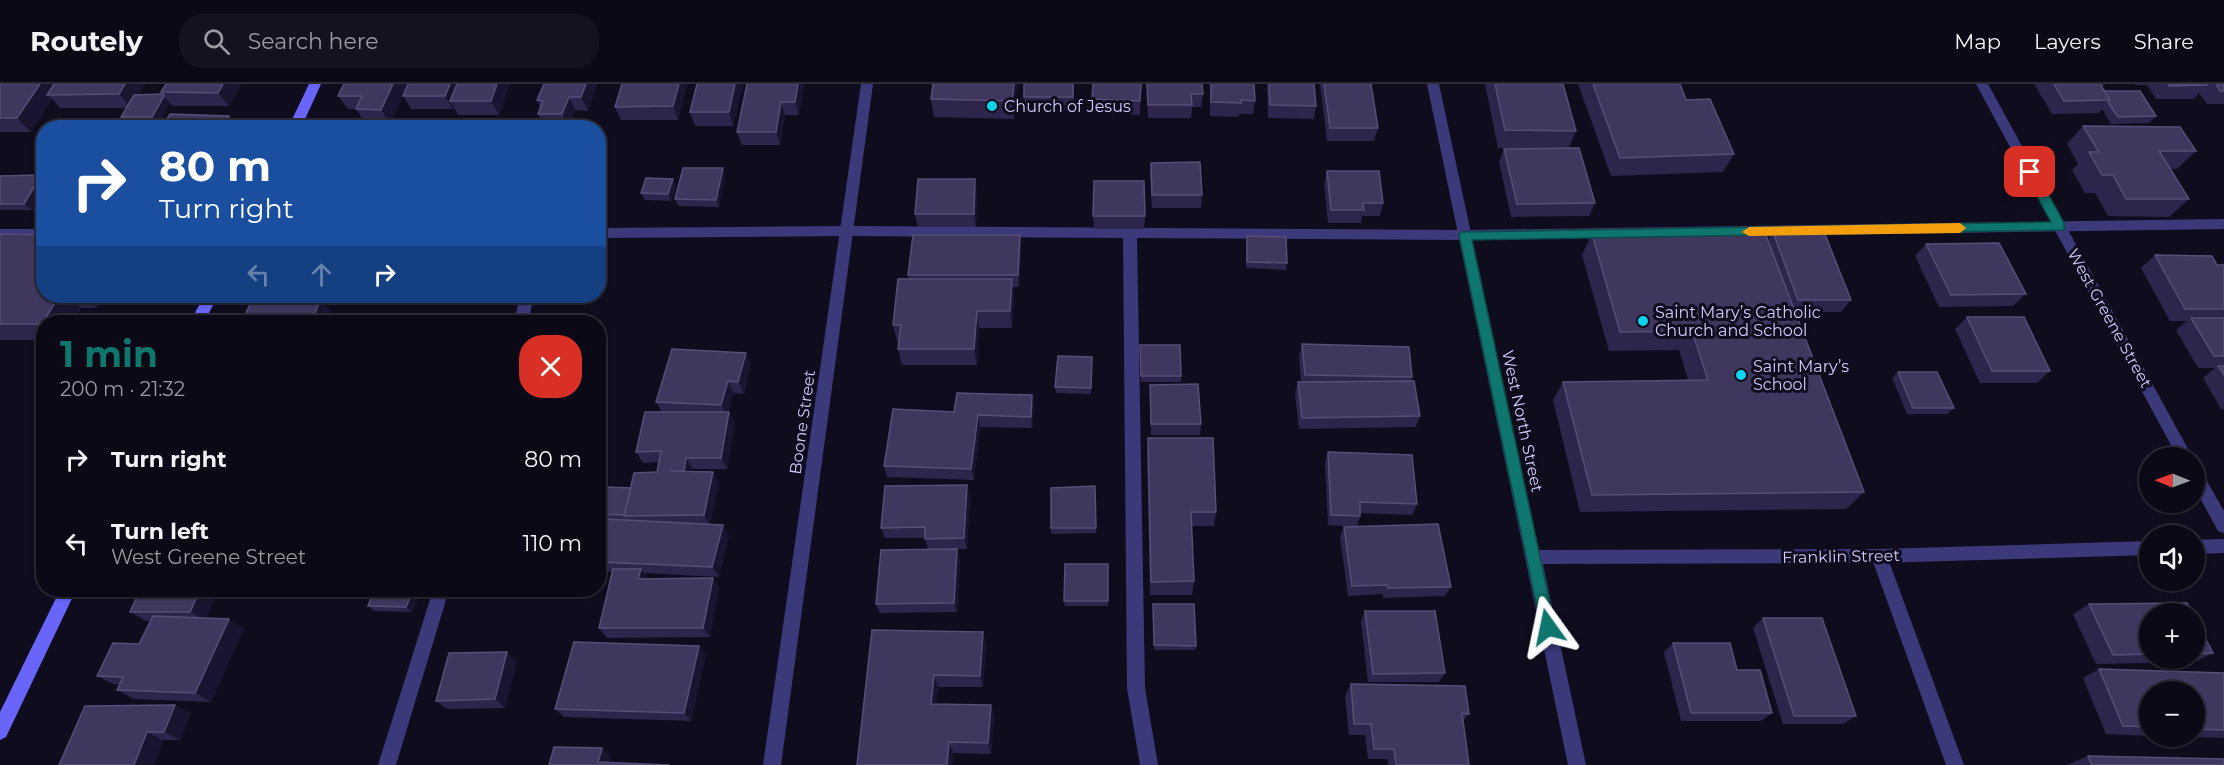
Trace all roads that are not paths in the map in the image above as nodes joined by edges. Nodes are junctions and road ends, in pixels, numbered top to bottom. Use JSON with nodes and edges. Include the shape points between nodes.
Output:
{"nodes":[{"id":1,"x":315,"y":84,"type":"edge"},
{"id":2,"x":867,"y":84,"type":"edge"},
{"id":3,"x":1433,"y":84,"type":"edge"},
{"id":4,"x":1982,"y":84,"type":"edge"},
{"id":5,"x":298,"y":120,"type":"edge"},
{"id":6,"x":2224,"y":224,"type":"edge"},
{"id":7,"x":2060,"y":226,"type":"junction"},
{"id":8,"x":846,"y":231,"type":"junction"},
{"id":9,"x":606,"y":233,"type":"edge"},
{"id":10,"x":1130,"y":233,"type":"junction"},
{"id":11,"x":0,"y":234,"type":"edge"},
{"id":12,"x":36,"y":234,"type":"edge"},
{"id":13,"x":1465,"y":235,"type":"junction"},
{"id":14,"x":2180,"y":447,"type":"edge"},
{"id":15,"x":2205,"y":492,"type":"edge"},
{"id":16,"x":2224,"y":526,"type":"edge"},
{"id":17,"x":2224,"y":546,"type":"edge"},
{"id":18,"x":2205,"y":547,"type":"edge"},
{"id":19,"x":2139,"y":548,"type":"edge"},
{"id":20,"x":1879,"y":556,"type":"junction"},
{"id":21,"x":1533,"y":557,"type":"junction"},
{"id":22,"x":65,"y":597,"type":"edge"},
{"id":23,"x":439,"y":597,"type":"edge"},
{"id":24,"x":0,"y":731,"type":"edge"},
{"id":25,"x":387,"y":765,"type":"edge"},
{"id":26,"x":772,"y":765,"type":"edge"},
{"id":27,"x":1149,"y":765,"type":"edge"},
{"id":28,"x":1576,"y":765,"type":"edge"},
{"id":29,"x":1955,"y":765,"type":"edge"}],
"edges":[{"from":1,"to":5,"type":"street"},
{"from":2,"to":8,"type":"street","name":"Boone Street"},
{"from":3,"to":13,"type":"street","name":"West North Street"},
{"from":4,"to":7,"type":"street","name":"West Greene Street"},
{"from":6,"to":7,"type":"street"},
{"from":7,"to":13,"type":"street"},
{"from":7,"to":14,"type":"street","name":"West Greene Street"},
{"from":8,"to":9,"type":"street"},
{"from":8,"to":10,"type":"street"},
{"from":8,"to":26,"type":"street","name":"Boone Street"},
{"from":10,"to":13,"type":"street"},
{"from":10,"to":27,"type":"street","via":[[1136,688]]},
{"from":11,"to":12,"type":"street"},
{"from":13,"to":21,"type":"street","name":"West North Street"},
{"from":15,"to":16,"type":"street"},
{"from":17,"to":18,"type":"street"},
{"from":19,"to":20,"type":"street","name":"Franklin Street"},
{"from":20,"to":21,"type":"street","name":"Franklin Street"},
{"from":20,"to":29,"type":"street"},
{"from":21,"to":28,"type":"street","name":"West North Street"},
{"from":22,"to":24,"type":"street"},
{"from":23,"to":25,"type":"street"}]}
